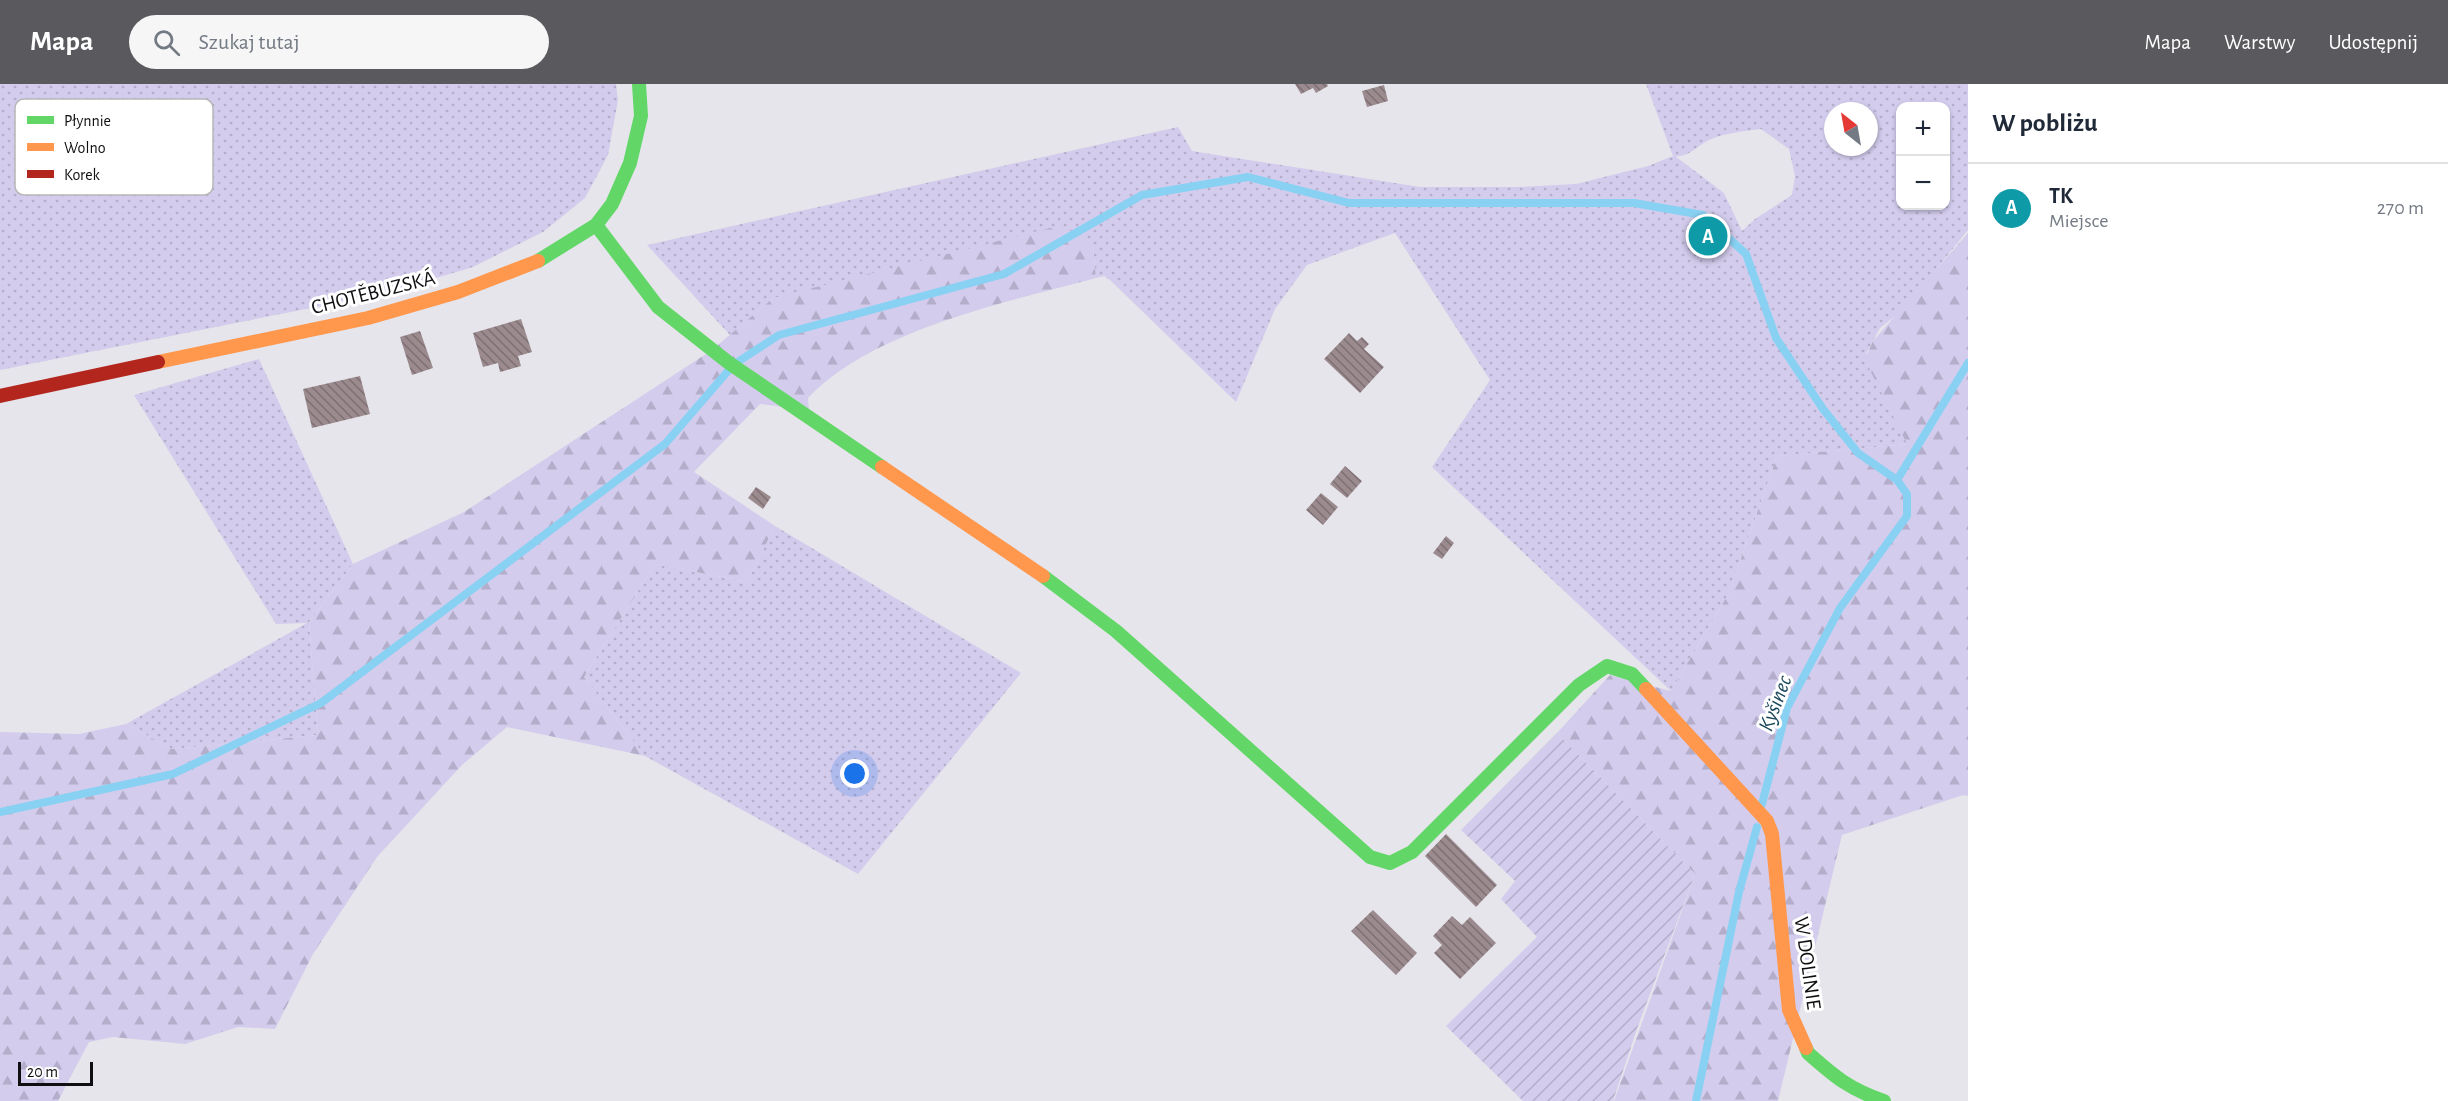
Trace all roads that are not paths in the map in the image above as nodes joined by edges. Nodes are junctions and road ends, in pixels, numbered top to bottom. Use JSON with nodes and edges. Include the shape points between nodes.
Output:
{"nodes":[{"id":1,"x":639,"y":84,"type":"edge"},
{"id":2,"x":596,"y":225,"type":"junction"},
{"id":3,"x":0,"y":396,"type":"edge"},
{"id":4,"x":1884,"y":1101,"type":"edge"}],
"edges":[{"from":1,"to":2,"type":"street","name":"CHOTĚBUZSKÁ","via":[[641,116],[630,163],[612,204]]},
{"from":2,"to":3,"type":"street","name":"CHOTĚBUZSKÁ","via":[[546,258],[458,292],[379,315]]},
{"from":2,"to":4,"type":"street","name":"W DOLINIE","via":[[658,307],[732,366],[1072,596],[1370,857],[1390,863],[1412,852],[1579,685],[1607,666],[1632,674],[1767,821],[1772,834],[1789,1010],[1808,1053],[1837,1079]]}]}
